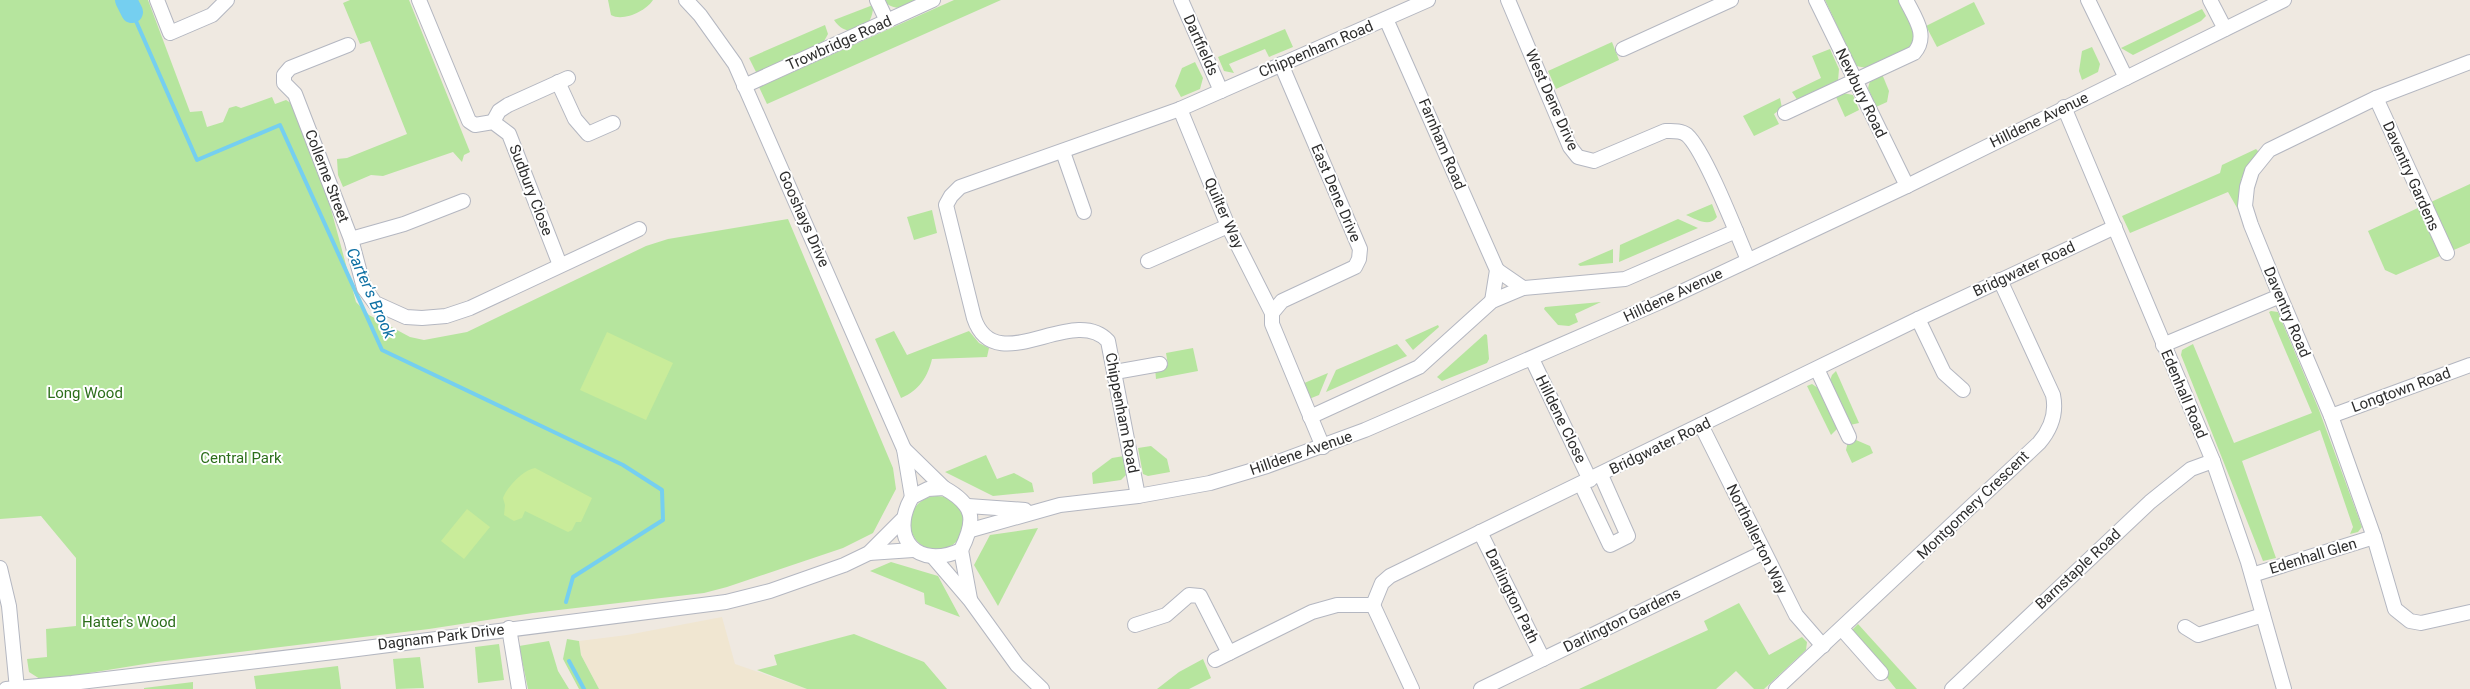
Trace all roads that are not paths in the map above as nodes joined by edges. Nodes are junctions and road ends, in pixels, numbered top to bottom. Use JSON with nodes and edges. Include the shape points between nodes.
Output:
{"nodes":[{"id":1,"x":157,"y":0,"type":"edge"},
{"id":2,"x":227,"y":0,"type":"edge"},
{"id":3,"x":419,"y":0,"type":"edge"},
{"id":4,"x":686,"y":0,"type":"edge"},
{"id":5,"x":877,"y":0,"type":"edge"},
{"id":6,"x":933,"y":0,"type":"edge"},
{"id":7,"x":1181,"y":0,"type":"edge"},
{"id":8,"x":1428,"y":0,"type":"edge"},
{"id":9,"x":1508,"y":0,"type":"edge"},
{"id":10,"x":1731,"y":0,"type":"edge"},
{"id":11,"x":1816,"y":0,"type":"edge"},
{"id":12,"x":1906,"y":0,"type":"edge"},
{"id":13,"x":2088,"y":0,"type":"edge"},
{"id":14,"x":2210,"y":0,"type":"edge"},
{"id":15,"x":2284,"y":0,"type":"edge"},
{"id":16,"x":1386,"y":19,"type":"junction"},
{"id":17,"x":887,"y":22,"type":"junction"},
{"id":18,"x":2225,"y":29,"type":"junction"},
{"id":19,"x":348,"y":45,"type":"dead end"},
{"id":20,"x":1623,"y":49,"type":"dead end"},
{"id":21,"x":2470,"y":62,"type":"edge"},
{"id":22,"x":1281,"y":64,"type":"junction"},
{"id":23,"x":2126,"y":78,"type":"junction"},
{"id":24,"x":1855,"y":81,"type":"junction"},
{"id":25,"x":744,"y":86,"type":"junction"},
{"id":26,"x":1221,"y":90,"type":"junction"},
{"id":27,"x":2376,"y":98,"type":"junction"},
{"id":28,"x":2064,"y":107,"type":"junction"},
{"id":29,"x":1180,"y":109,"type":"junction"},
{"id":30,"x":1785,"y":113,"type":"dead end"},
{"id":31,"x":494,"y":122,"type":"junction"},
{"id":32,"x":613,"y":123,"type":"dead end"},
{"id":33,"x":1063,"y":152,"type":"junction"},
{"id":34,"x":1907,"y":186,"type":"junction"},
{"id":35,"x":463,"y":201,"type":"dead end"},
{"id":36,"x":1084,"y":212,"type":"dead end"},
{"id":37,"x":1228,"y":226,"type":"junction"},
{"id":38,"x":2115,"y":227,"type":"junction"},
{"id":39,"x":639,"y":229,"type":"dead end"},
{"id":40,"x":1736,"y":231,"type":"junction"},
{"id":41,"x":351,"y":239,"type":"junction"},
{"id":42,"x":2447,"y":253,"type":"dead end"},
{"id":43,"x":1748,"y":260,"type":"junction"},
{"id":44,"x":1148,"y":261,"type":"dead end"},
{"id":45,"x":560,"y":265,"type":"junction"},
{"id":46,"x":1497,"y":270,"type":"junction"},
{"id":47,"x":2000,"y":280,"type":"junction"},
{"id":48,"x":1523,"y":288,"type":"junction"},
{"id":49,"x":2280,"y":296,"type":"junction"},
{"id":50,"x":1492,"y":300,"type":"junction"},
{"id":51,"x":1272,"y":314,"type":"junction"},
{"id":52,"x":1918,"y":319,"type":"junction"},
{"id":53,"x":2163,"y":344,"type":"junction"},
{"id":54,"x":1532,"y":359,"type":"junction"},
{"id":55,"x":1160,"y":364,"type":"dead end"},
{"id":56,"x":2470,"y":366,"type":"edge"},
{"id":57,"x":1817,"y":369,"type":"junction"},
{"id":58,"x":1114,"y":372,"type":"junction"},
{"id":59,"x":1963,"y":390,"type":"dead end"},
{"id":60,"x":2331,"y":416,"type":"junction"},
{"id":61,"x":1310,"y":417,"type":"junction"},
{"id":62,"x":1701,"y":425,"type":"junction"},
{"id":63,"x":1850,"y":437,"type":"dead end"},
{"id":64,"x":1323,"y":446,"type":"junction"},
{"id":65,"x":904,"y":449,"type":"junction"},
{"id":66,"x":2212,"y":461,"type":"junction"},
{"id":67,"x":1591,"y":480,"type":"junction"},
{"id":68,"x":944,"y":488,"type":"junction"},
{"id":69,"x":1138,"y":496,"type":"junction"},
{"id":70,"x":912,"y":497,"type":"junction"},
{"id":71,"x":968,"y":506,"type":"junction"},
{"id":72,"x":1035,"y":510,"type":"junction"},
{"id":73,"x":902,"y":520,"type":"junction"},
{"id":74,"x":971,"y":530,"type":"junction"},
{"id":75,"x":1480,"y":532,"type":"junction"},
{"id":76,"x":2374,"y":537,"type":"junction"},
{"id":77,"x":913,"y":550,"type":"junction"},
{"id":78,"x":962,"y":550,"type":"junction"},
{"id":79,"x":1764,"y":552,"type":"junction"},
{"id":80,"x":869,"y":553,"type":"junction"},
{"id":81,"x":934,"y":558,"type":"junction"},
{"id":82,"x":0,"y":568,"type":"edge"},
{"id":83,"x":2252,"y":575,"type":"junction"},
{"id":84,"x":970,"y":600,"type":"junction"},
{"id":85,"x":1373,"y":605,"type":"junction"},
{"id":86,"x":2470,"y":612,"type":"edge"},
{"id":87,"x":2263,"y":615,"type":"junction"},
{"id":88,"x":1135,"y":625,"type":"dead end"},
{"id":89,"x":2185,"y":627,"type":"dead end"},
{"id":90,"x":509,"y":628,"type":"junction"},
{"id":91,"x":1842,"y":629,"type":"junction"},
{"id":92,"x":1823,"y":646,"type":"junction"},
{"id":93,"x":1229,"y":653,"type":"junction"},
{"id":94,"x":1543,"y":659,"type":"junction"},
{"id":95,"x":1215,"y":660,"type":"dead end"},
{"id":96,"x":1881,"y":673,"type":"dead end"},
{"id":97,"x":13,"y":689,"type":"edge"},
{"id":98,"x":518,"y":689,"type":"edge"},
{"id":99,"x":1042,"y":689,"type":"edge"},
{"id":100,"x":1412,"y":689,"type":"edge"},
{"id":101,"x":1481,"y":689,"type":"edge"},
{"id":102,"x":1776,"y":689,"type":"edge"},
{"id":103,"x":1952,"y":689,"type":"edge"},
{"id":104,"x":2284,"y":689,"type":"edge"}],
"edges":[{"from":1,"to":2,"type":"street","via":[[170,33],[212,15]]},
{"from":3,"to":31,"type":"street","via":[[469,121],[475,125]]},
{"from":4,"to":25,"type":"street","name":"Gooshays Drive","via":[[722,44]]},
{"from":5,"to":17,"type":"street"},
{"from":6,"to":17,"type":"street","name":"Trowbridge Road"},
{"from":7,"to":26,"type":"street","name":"Dartfields"},
{"from":8,"to":16,"type":"street","name":"Chippenham Road"},
{"from":9,"to":40,"type":"street","name":"West Dene Drive","via":[[1570,147],[1578,157],[1594,161],[1665,131],[1685,134],[1700,153]]},
{"from":10,"to":20,"type":"street"},
{"from":11,"to":24,"type":"street","name":"Newbury Road"},
{"from":12,"to":24,"type":"street","via":[[1921,30],[1921,45],[1914,53]]},
{"from":13,"to":23,"type":"street"},
{"from":14,"to":18,"type":"street"},
{"from":15,"to":18,"type":"street","name":"Hilldene Avenue"},
{"from":16,"to":22,"type":"street","name":"Chippenham Road"},
{"from":16,"to":46,"type":"street","name":"Farnham Road"},
{"from":17,"to":25,"type":"street","name":"Trowbridge Road"},
{"from":18,"to":23,"type":"street","name":"Hilldene Avenue"},
{"from":19,"to":41,"type":"street","name":"Collerne Street","via":[[290,68],[284,75],[284,83],[295,94]]},
{"from":21,"to":27,"type":"street","name":"Daventry Road"},
{"from":22,"to":26,"type":"street","name":"Chippenham Road"},
{"from":22,"to":51,"type":"street","name":"East Dene Drive","via":[[1360,249],[1360,259],[1355,267],[1282,301]]},
{"from":23,"to":28,"type":"street","name":"Hilldene Avenue"},
{"from":24,"to":30,"type":"street"},
{"from":24,"to":34,"type":"street","name":"Newbury Road"},
{"from":25,"to":65,"type":"street","name":"Gooshays Drive"},
{"from":26,"to":29,"type":"street","name":"Chippenham Road"},
{"from":27,"to":42,"type":"street","name":"Daventry Gardens"},
{"from":27,"to":49,"type":"street","name":"Daventry Road","via":[[2282,142],[2269,150],[2252,171],[2245,206]]},
{"from":28,"to":34,"type":"street","name":"Hilldene Avenue"},
{"from":28,"to":38,"type":"street","name":"Edenhall Road"},
{"from":29,"to":33,"type":"street","name":"Chippenham Road"},
{"from":29,"to":37,"type":"street","name":"Quilter Way"},
{"from":31,"to":32,"type":"street","via":[[499,111],[508,105],[563,80],[575,119],[588,134]]},
{"from":31,"to":45,"type":"street","name":"Sudbury Close","via":[[509,134]]},
{"from":33,"to":36,"type":"street"},
{"from":33,"to":58,"type":"street","name":"Chippenham Road","via":[[960,187],[946,205],[952,237],[977,328],[984,338],[996,343],[1013,343],[1087,329],[1101,333],[1108,341]]},
{"from":34,"to":43,"type":"street","name":"Hilldene Avenue"},
{"from":35,"to":41,"type":"street","via":[[404,224]]},
{"from":37,"to":44,"type":"street"},
{"from":37,"to":51,"type":"street","name":"Quilter Way"},
{"from":38,"to":47,"type":"street","name":"Bridgwater Road"},
{"from":38,"to":53,"type":"street","name":"Edenhall Road"},
{"from":39,"to":45,"type":"street","name":"Collerne Street"},
{"from":40,"to":43,"type":"street","name":"West Dene Drive"},
{"from":40,"to":48,"type":"street","via":[[1625,279]]},
{"from":41,"to":45,"type":"street","name":"Collerne Street","via":[[364,288],[375,303],[406,317],[446,316],[509,291]]},
{"from":43,"to":54,"type":"street","name":"Hilldene Avenue"},
{"from":46,"to":48,"type":"street"},
{"from":46,"to":50,"type":"street"},
{"from":47,"to":52,"type":"street","name":"Bridgwater Road"},
{"from":47,"to":91,"type":"street","name":"Montgomery Crescent","via":[[2051,388],[2055,402],[2052,423],[2039,443]]},
{"from":48,"to":50,"type":"street"},
{"from":49,"to":53,"type":"street"},
{"from":49,"to":60,"type":"street","name":"Daventry Road"},
{"from":50,"to":61,"type":"street","via":[[1419,367]]},
{"from":51,"to":61,"type":"street","via":[[1272,324]]},
{"from":52,"to":57,"type":"street","name":"Bridgwater Road"},
{"from":52,"to":59,"type":"street","via":[[1944,373]]},
{"from":53,"to":66,"type":"street","name":"Edenhall Road"},
{"from":54,"to":64,"type":"street","name":"Hilldene Avenue"},
{"from":54,"to":67,"type":"street","name":"Hilldene Close"},
{"from":55,"to":58,"type":"street"},
{"from":56,"to":60,"type":"street","name":"Longtown Road"},
{"from":57,"to":62,"type":"street","name":"Bridgwater Road"},
{"from":57,"to":63,"type":"street"},
{"from":58,"to":69,"type":"street","name":"Chippenham Road"},
{"from":60,"to":76,"type":"street","name":"Daventry Road"},
{"from":61,"to":64,"type":"street"},
{"from":62,"to":67,"type":"street","name":"Bridgwater Road"},
{"from":62,"to":79,"type":"street","name":"Northallerton Way"},
{"from":64,"to":69,"type":"street","name":"Hilldene Avenue","via":[[1210,483]]},
{"from":65,"to":68,"type":"street","name":"Gooshays Drive"},
{"from":65,"to":70,"type":"street","name":"Gooshays Drive"},
{"from":66,"to":83,"type":"street","name":"Edenhall Road"},
{"from":66,"to":103,"type":"street","name":"Barnstaple Road","via":[[2191,469],[2150,502]]},
{"from":67,"to":75,"type":"street","name":"Bridgwater Road"},
{"from":68,"to":70,"type":"street","via":[[928,489]]},
{"from":68,"to":71,"type":"street"},
{"from":69,"to":72,"type":"street","name":"Hilldene Avenue"},
{"from":70,"to":73,"type":"street"},
{"from":71,"to":72,"type":"street","name":"Hilldene Avenue"},
{"from":71,"to":74,"type":"street"},
{"from":72,"to":74,"type":"street","name":"Hilldene Avenue"},
{"from":73,"to":77,"type":"street","via":[[905,536]]},
{"from":73,"to":80,"type":"street","name":"Dagnam Park Drive"},
{"from":74,"to":78,"type":"street"},
{"from":75,"to":85,"type":"street","name":"Bridgwater Road","via":[[1390,576],[1382,583]]},
{"from":75,"to":94,"type":"street","name":"Darlington Path"},
{"from":76,"to":83,"type":"street","name":"Edenhall Glen"},
{"from":76,"to":86,"type":"street","name":"Daventry Road","via":[[2391,598],[2401,615],[2421,623]]},
{"from":77,"to":80,"type":"street","name":"Dagnam Park Drive"},
{"from":77,"to":81,"type":"street"},
{"from":78,"to":81,"type":"street"},
{"from":78,"to":84,"type":"street"},
{"from":79,"to":92,"type":"street","name":"Northallerton Way","via":[[1796,614]]},
{"from":79,"to":94,"type":"street","name":"Darlington Gardens"},
{"from":80,"to":90,"type":"street","name":"Dagnam Park Drive","via":[[801,581],[726,602]]},
{"from":81,"to":84,"type":"street"},
{"from":82,"to":97,"type":"street","via":[[9,606]]},
{"from":83,"to":87,"type":"street","name":"Edenhall Road"},
{"from":84,"to":99,"type":"street","via":[[1017,664]]},
{"from":85,"to":93,"type":"street","via":[[1337,605],[1312,612]]},
{"from":85,"to":100,"type":"street"},
{"from":87,"to":89,"type":"street","via":[[2198,635]]},
{"from":87,"to":104,"type":"street","name":"Edenhall Road"},
{"from":88,"to":93,"type":"street","via":[[1166,615],[1189,595],[1200,596]]},
{"from":90,"to":97,"type":"street","name":"Dagnam Park Drive"},
{"from":90,"to":98,"type":"street"},
{"from":91,"to":92,"type":"street","name":"Montgomery Crescent"},
{"from":91,"to":96,"type":"street"},
{"from":92,"to":102,"type":"street","name":"Montgomery Crescent"},
{"from":93,"to":95,"type":"street"},
{"from":94,"to":101,"type":"street","name":"Darlington Gardens"}]}
